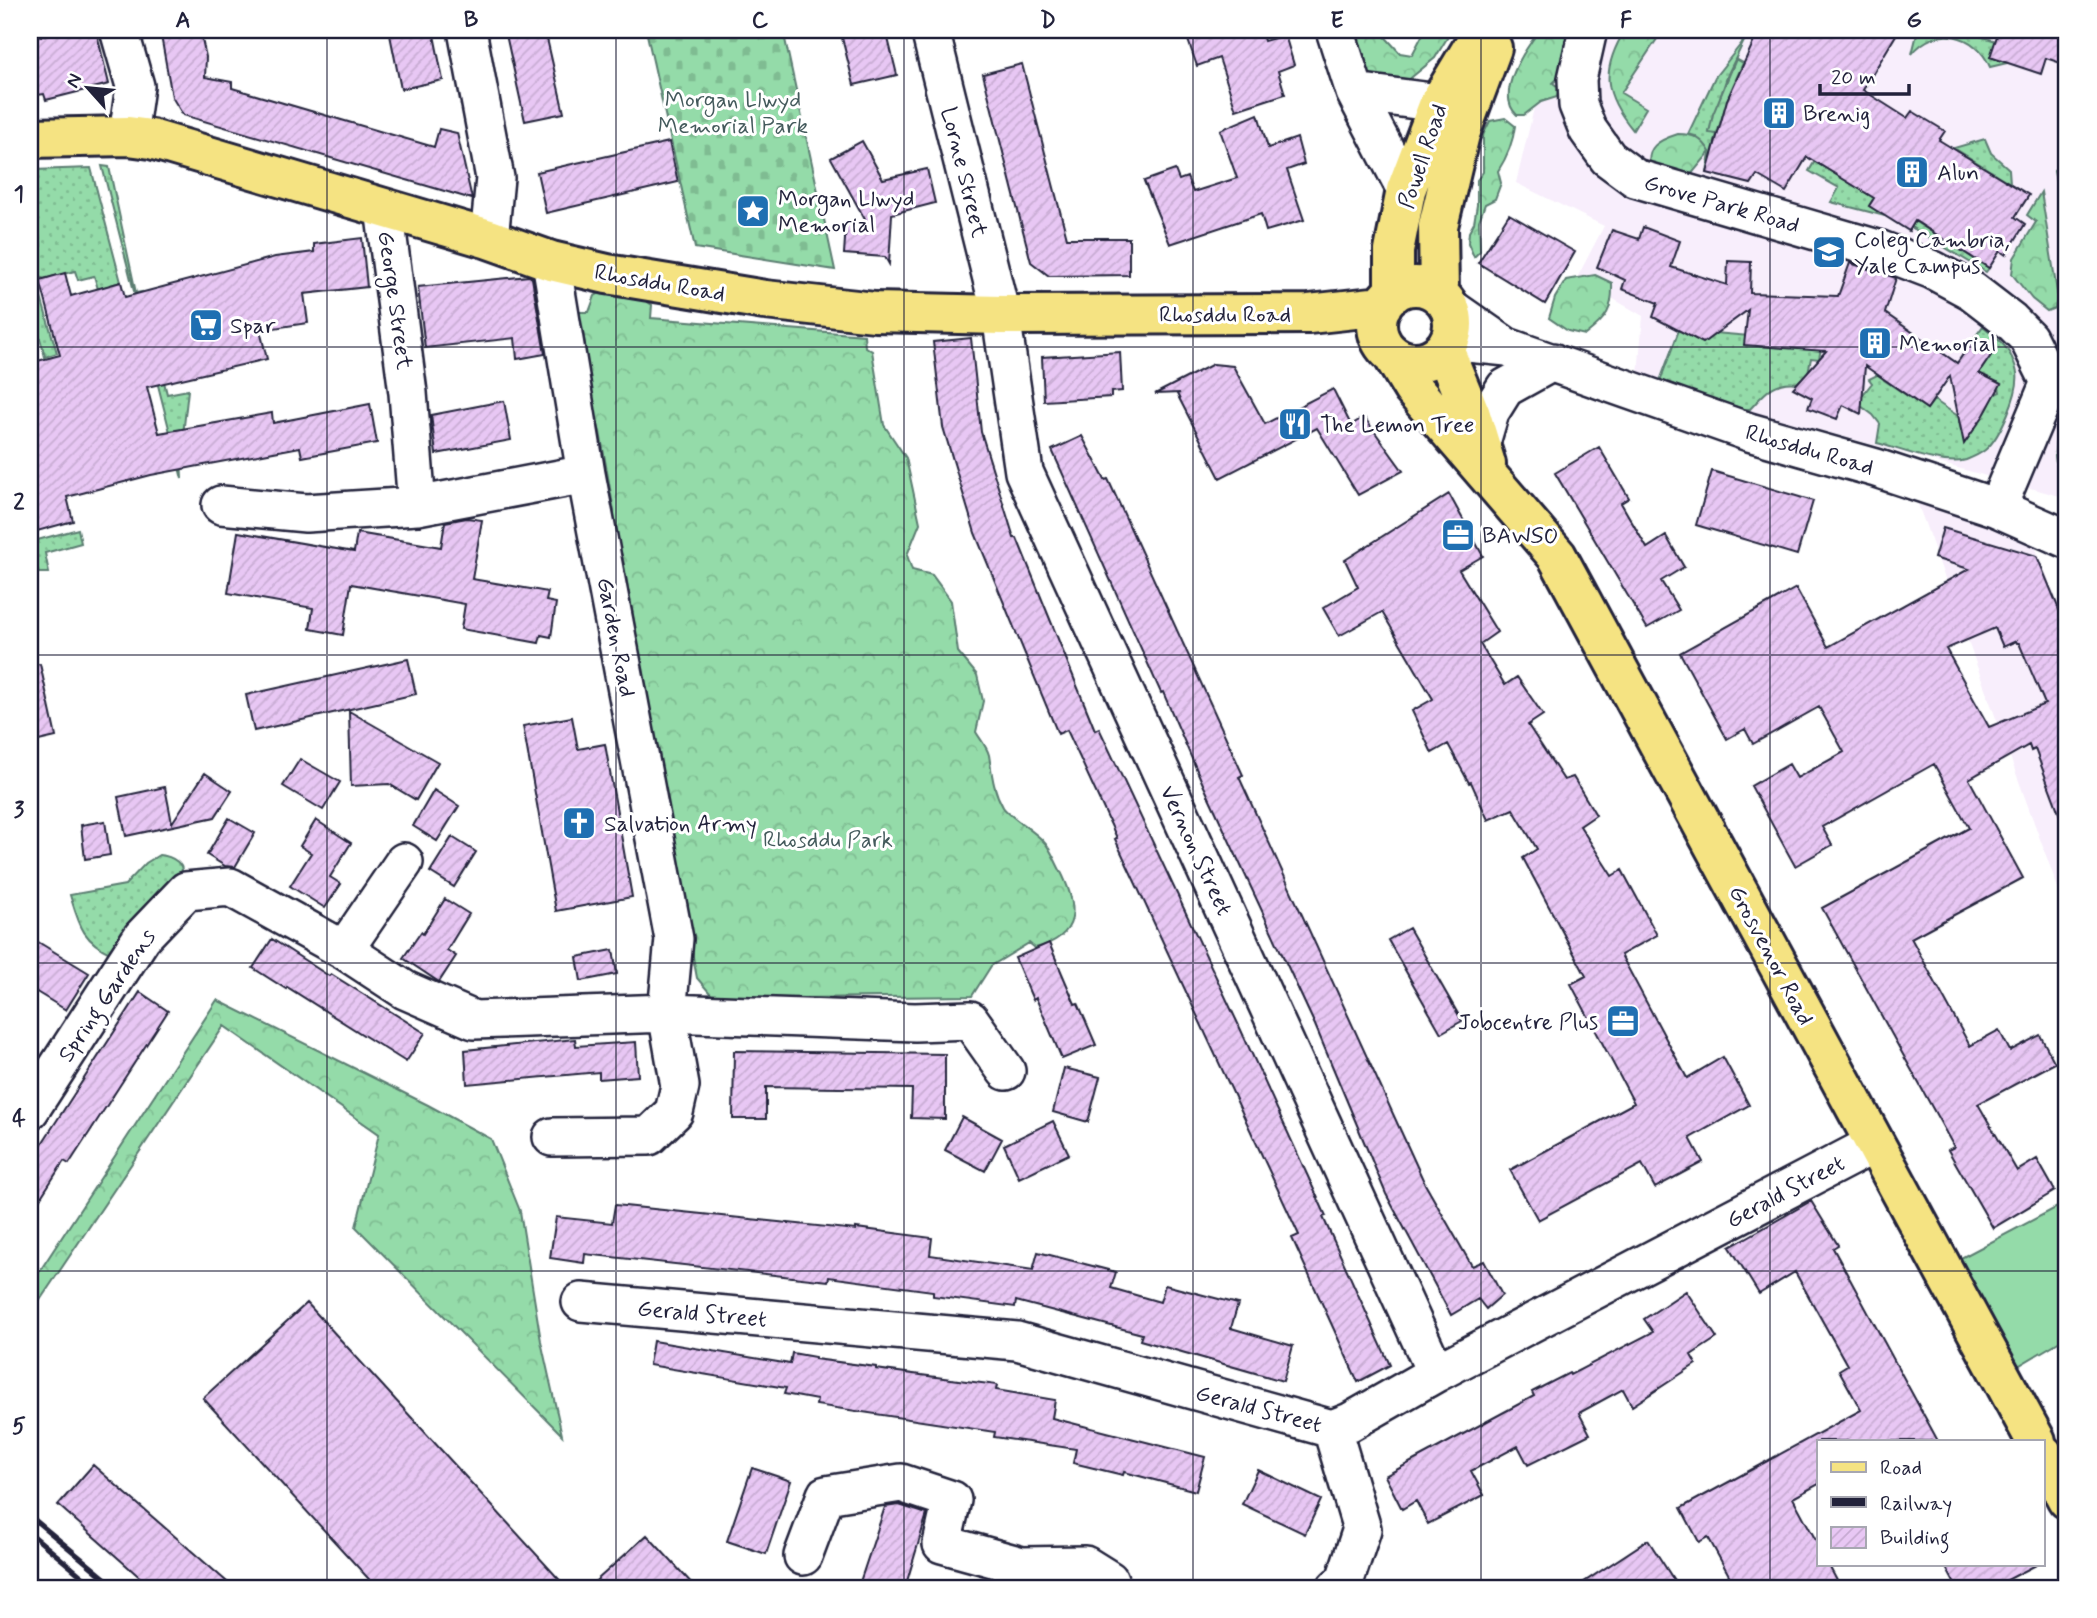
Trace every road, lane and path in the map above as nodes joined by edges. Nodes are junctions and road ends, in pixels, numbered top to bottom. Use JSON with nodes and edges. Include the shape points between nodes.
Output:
{"nodes":[{"id":1,"x":119,"y":30,"type":"edge"},
{"id":2,"x":467,"y":30,"type":"edge"},
{"id":3,"x":930,"y":30,"type":"edge"},
{"id":4,"x":1335,"y":30,"type":"edge"},
{"id":5,"x":1483,"y":30,"type":"edge"},
{"id":6,"x":1499,"y":30,"type":"edge"},
{"id":7,"x":1588,"y":30,"type":"edge"},
{"id":8,"x":1355,"y":92,"type":"junction"},
{"id":9,"x":1439,"y":103,"type":"junction"},
{"id":10,"x":128,"y":136,"type":"junction"},
{"id":11,"x":30,"y":138,"type":"edge"},
{"id":12,"x":1406,"y":190,"type":"junction"},
{"id":13,"x":384,"y":208,"type":"junction"},
{"id":14,"x":489,"y":239,"type":"junction"},
{"id":15,"x":551,"y":261,"type":"junction"},
{"id":16,"x":1001,"y":314,"type":"junction"},
{"id":17,"x":1445,"y":323,"type":"junction"},
{"id":18,"x":1388,"y":324,"type":"junction"},
{"id":19,"x":1552,"y":362,"type":"junction"},
{"id":20,"x":2059,"y":378,"type":"edge"},
{"id":21,"x":1486,"y":463,"type":"junction"},
{"id":22,"x":586,"y":474,"type":"junction"},
{"id":23,"x":221,"y":505,"type":"dead end"},
{"id":24,"x":417,"y":506,"type":"junction"},
{"id":25,"x":1997,"y":508,"type":"junction"},
{"id":26,"x":2067,"y":539,"type":"edge"},
{"id":27,"x":402,"y":861,"type":"dead end"},
{"id":28,"x":344,"y":950,"type":"junction"},
{"id":29,"x":667,"y":1013,"type":"junction"},
{"id":30,"x":1006,"y":1071,"type":"dead end"},
{"id":31,"x":30,"y":1110,"type":"edge"},
{"id":32,"x":552,"y":1137,"type":"dead end"},
{"id":33,"x":1874,"y":1144,"type":"junction"},
{"id":34,"x":581,"y":1301,"type":"dead end"},
{"id":35,"x":1436,"y":1373,"type":"junction"},
{"id":36,"x":1332,"y":1429,"type":"junction"},
{"id":37,"x":2035,"y":1440,"type":"edge"},
{"id":38,"x":2044,"y":1456,"type":"edge"},
{"id":39,"x":2067,"y":1499,"type":"edge"},
{"id":40,"x":803,"y":1556,"type":"dead end"},
{"id":41,"x":1112,"y":1588,"type":"edge"},
{"id":42,"x":1336,"y":1588,"type":"edge"}],
"edges":[{"from":1,"to":10,"type":"street","via":[[135,86]]},
{"from":2,"to":14,"type":"street","via":[[495,177]]},
{"from":3,"to":16,"type":"street","name":"Lorne Street"},
{"from":4,"to":8,"type":"street"},
{"from":5,"to":9,"type":"main road","name":"Powell Road"},
{"from":6,"to":17,"type":"main road","name":"Powell Road","via":[[1460,134],[1438,226]]},
{"from":7,"to":20,"type":"street","name":"Grove Park Road","via":[[1577,79],[1578,105],[1588,130],[1608,158],[1635,178],[1881,250],[1933,270],[1972,291],[2011,321]]},
{"from":8,"to":9,"type":"street"},
{"from":8,"to":12,"type":"street"},
{"from":9,"to":12,"type":"main road","name":"Powell Road"},
{"from":10,"to":11,"type":"main road","name":"Rhosddu Road"},
{"from":10,"to":13,"type":"main road","name":"Rhosddu Road"},
{"from":12,"to":18,"type":"main road","name":"Powell Road","via":[[1394,251]]},
{"from":13,"to":14,"type":"main road","name":"Rhosddu Road"},
{"from":13,"to":24,"type":"street","name":"George Street"},
{"from":14,"to":15,"type":"main road","name":"Rhosddu Road"},
{"from":15,"to":16,"type":"main road","name":"Rhosddu Road","via":[[765,300],[875,312]]},
{"from":15,"to":22,"type":"street","name":"Garden Road"},
{"from":16,"to":18,"type":"main road","name":"Rhosddu Road","via":[[1309,314]]},
{"from":16,"to":35,"type":"street","name":"Vernon Street","via":[[1024,472]]},
{"from":17,"to":18,"type":"main road","name":"Rhosddu Road","via":[[1417,286],[1405,288]]},
{"from":17,"to":18,"type":"main road","name":"Rhosddu Road","via":[[1426,360],[1413,362],[1402,360]]},
{"from":17,"to":19,"type":"street","name":"Rhosddu Road"},
{"from":17,"to":21,"type":"main road","name":"Grosvenor Road"},
{"from":18,"to":21,"type":"main road","name":"Grosvenor Road","via":[[1413,388]]},
{"from":19,"to":21,"type":"street","via":[[1505,388],[1490,412]]},
{"from":19,"to":25,"type":"street","name":"Rhosddu Road","via":[[1749,432]]},
{"from":20,"to":25,"type":"street","name":"Grove Park Road"},
{"from":21,"to":33,"type":"main road","name":"Grosvenor Road","via":[[1557,556]]},
{"from":22,"to":24,"type":"street"},
{"from":22,"to":29,"type":"street","name":"Garden Road","via":[[674,939]]},
{"from":23,"to":24,"type":"street","via":[[306,513]]},
{"from":25,"to":26,"type":"street","name":"Rhosddu Road"},
{"from":27,"to":28,"type":"street"},
{"from":28,"to":29,"type":"street","name":"Spring Gardens","via":[[405,990],[474,1020]]},
{"from":28,"to":31,"type":"street","name":"Spring Gardens","via":[[230,887],[186,891],[142,937]]},
{"from":29,"to":30,"type":"street","via":[[970,1020]]},
{"from":29,"to":32,"type":"street","name":"Garden Road","via":[[680,1086],[674,1112],[649,1136]]},
{"from":33,"to":35,"type":"street","name":"Gerald Street"},
{"from":33,"to":37,"type":"main road","name":"Grosvenor Road"},
{"from":34,"to":36,"type":"street","name":"Gerald Street","via":[[1017,1342]]},
{"from":35,"to":36,"type":"street","name":"Gerald Street"},
{"from":36,"to":42,"type":"street","via":[[1362,1529],[1345,1580]]},
{"from":38,"to":39,"type":"main road"},
{"from":40,"to":41,"type":"street","via":[[826,1495],[901,1483],[952,1500],[942,1544],[1022,1566],[1085,1565],[1109,1580]]}]}
